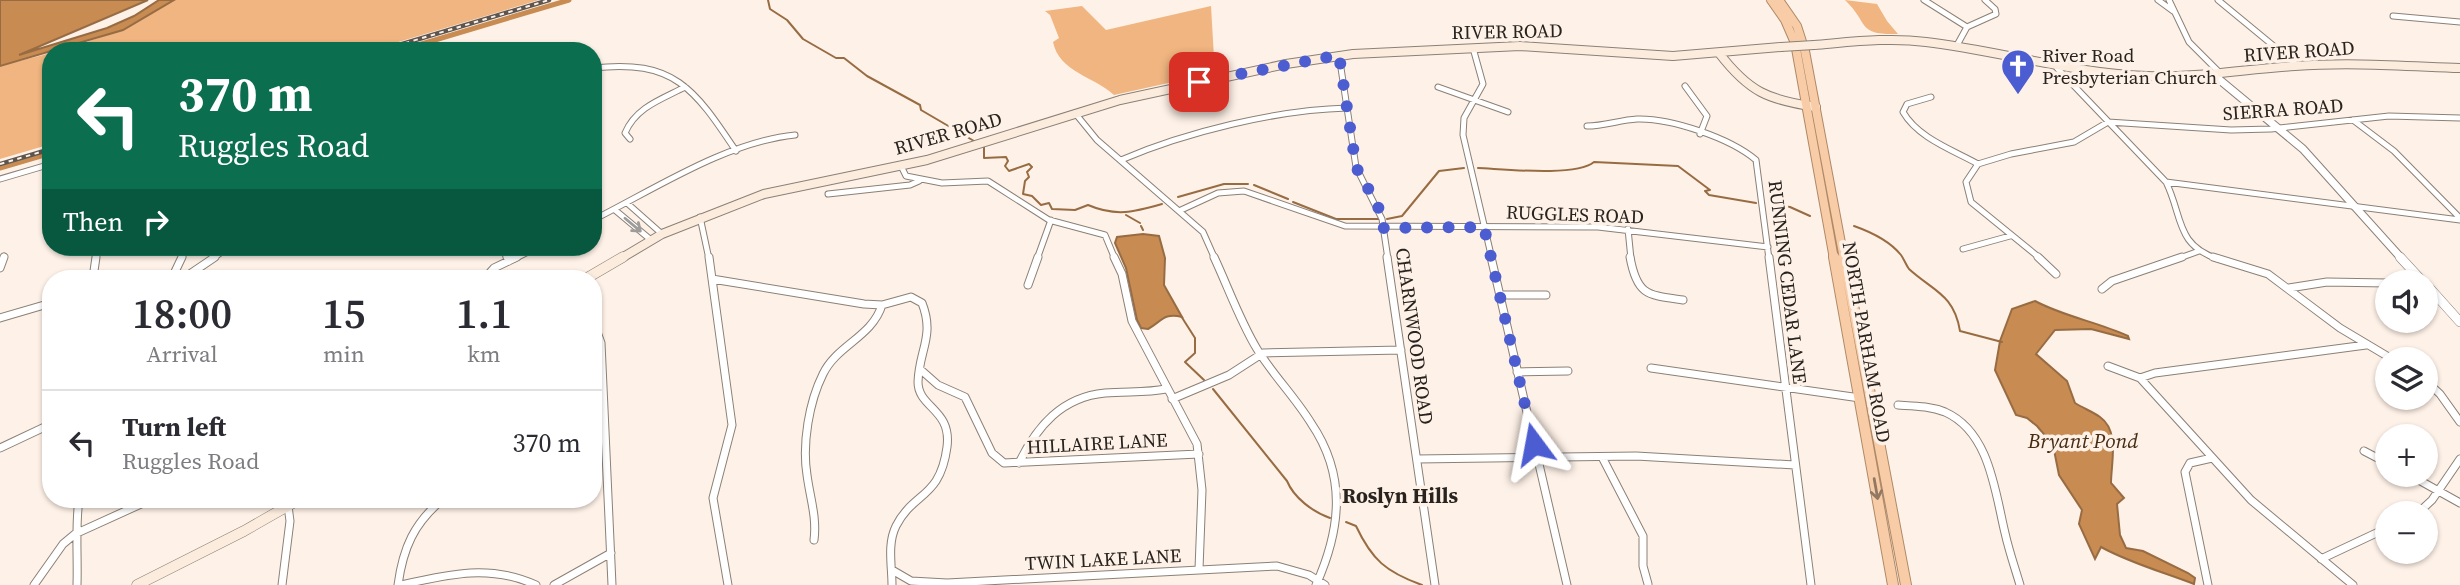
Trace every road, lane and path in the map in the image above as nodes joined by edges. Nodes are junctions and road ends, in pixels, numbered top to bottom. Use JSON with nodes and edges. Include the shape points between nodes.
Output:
{"nodes":[{"id":1,"x":1772,"y":0,"type":"edge"},
{"id":2,"x":1779,"y":0,"type":"edge"},
{"id":3,"x":1923,"y":0,"type":"edge"},
{"id":4,"x":1985,"y":0,"type":"edge"},
{"id":5,"x":2158,"y":0,"type":"edge"},
{"id":6,"x":2169,"y":0,"type":"edge"},
{"id":7,"x":2218,"y":0,"type":"edge"},
{"id":8,"x":2175,"y":12,"type":"junction"},
{"id":9,"x":2393,"y":16,"type":"dead end"},
{"id":10,"x":2460,"y":22,"type":"edge"},
{"id":11,"x":1966,"y":27,"type":"junction"},
{"id":12,"x":1781,"y":47,"type":"joint"},
{"id":13,"x":1956,"y":47,"type":"junction"},
{"id":14,"x":1473,"y":48,"type":"junction"},
{"id":15,"x":1719,"y":53,"type":"junction"},
{"id":16,"x":1339,"y":55,"type":"junction"},
{"id":17,"x":2298,"y":66,"type":"junction"},
{"id":18,"x":602,"y":67,"type":"edge"},
{"id":19,"x":2057,"y":68,"type":"junction"},
{"id":20,"x":2460,"y":68,"type":"edge"},
{"id":21,"x":2219,"y":75,"type":"junction"},
{"id":22,"x":1685,"y":86,"type":"dead end"},
{"id":23,"x":685,"y":87,"type":"junction"},
{"id":24,"x":1438,"y":87,"type":"dead end"},
{"id":25,"x":1931,"y":97,"type":"dead end"},
{"id":26,"x":1475,"y":101,"type":"junction"},
{"id":27,"x":1811,"y":106,"type":"junction"},
{"id":28,"x":1347,"y":108,"type":"junction"},
{"id":29,"x":1508,"y":112,"type":"dead end"},
{"id":30,"x":1075,"y":113,"type":"junction"},
{"id":31,"x":2460,"y":118,"type":"edge"},
{"id":32,"x":2353,"y":120,"type":"junction"},
{"id":33,"x":2108,"y":122,"type":"junction"},
{"id":34,"x":1587,"y":126,"type":"dead end"},
{"id":35,"x":2279,"y":128,"type":"junction"},
{"id":36,"x":1700,"y":134,"type":"junction"},
{"id":37,"x":795,"y":135,"type":"dead end"},
{"id":38,"x":630,"y":139,"type":"dead end"},
{"id":39,"x":736,"y":151,"type":"junction"},
{"id":40,"x":1121,"y":160,"type":"junction"},
{"id":41,"x":1978,"y":164,"type":"junction"},
{"id":42,"x":901,"y":166,"type":"junction"},
{"id":43,"x":42,"y":167,"type":"edge"},
{"id":44,"x":0,"y":179,"type":"edge"},
{"id":45,"x":920,"y":180,"type":"junction"},
{"id":46,"x":2166,"y":182,"type":"junction"},
{"id":47,"x":828,"y":194,"type":"dead end"},
{"id":48,"x":627,"y":204,"type":"junction"},
{"id":49,"x":2355,"y":207,"type":"junction"},
{"id":50,"x":615,"y":209,"type":"junction"},
{"id":51,"x":1181,"y":210,"type":"junction"},
{"id":52,"x":602,"y":216,"type":"edge"},
{"id":53,"x":700,"y":218,"type":"junction"},
{"id":54,"x":2460,"y":219,"type":"edge"},
{"id":55,"x":1051,"y":220,"type":"junction"},
{"id":56,"x":1484,"y":227,"type":"junction"},
{"id":57,"x":1383,"y":228,"type":"junction"},
{"id":58,"x":1629,"y":229,"type":"junction"},
{"id":59,"x":662,"y":234,"type":"junction"},
{"id":60,"x":2010,"y":236,"type":"junction"},
{"id":61,"x":651,"y":240,"type":"junction"},
{"id":62,"x":1768,"y":247,"type":"junction"},
{"id":63,"x":1963,"y":249,"type":"dead end"},
{"id":64,"x":2199,"y":251,"type":"junction"},
{"id":65,"x":4,"y":256,"type":"dead end"},
{"id":66,"x":216,"y":256,"type":"edge"},
{"id":67,"x":506,"y":256,"type":"edge"},
{"id":68,"x":519,"y":256,"type":"edge"},
{"id":69,"x":509,"y":261,"type":"junction"},
{"id":70,"x":0,"y":268,"type":"edge"},
{"id":71,"x":196,"y":270,"type":"edge"},
{"id":72,"x":492,"y":270,"type":"edge"},
{"id":73,"x":600,"y":270,"type":"edge"},
{"id":74,"x":2412,"y":270,"type":"edge"},
{"id":75,"x":2056,"y":274,"type":"dead end"},
{"id":76,"x":712,"y":279,"type":"junction"},
{"id":77,"x":2375,"y":283,"type":"edge"},
{"id":78,"x":1028,"y":285,"type":"dead end"},
{"id":79,"x":2289,"y":288,"type":"junction"},
{"id":80,"x":2102,"y":289,"type":"dead end"},
{"id":81,"x":1500,"y":295,"type":"junction"},
{"id":82,"x":1546,"y":295,"type":"dead end"},
{"id":83,"x":2438,"y":298,"type":"edge"},
{"id":84,"x":1683,"y":300,"type":"dead end"},
{"id":85,"x":882,"y":305,"type":"junction"},
{"id":86,"x":42,"y":306,"type":"edge"},
{"id":87,"x":0,"y":318,"type":"edge"},
{"id":88,"x":2460,"y":322,"type":"edge"},
{"id":89,"x":2366,"y":345,"type":"junction"},
{"id":90,"x":1401,"y":350,"type":"junction"},
{"id":91,"x":2375,"y":350,"type":"edge"},
{"id":92,"x":1260,"y":354,"type":"junction"},
{"id":93,"x":602,"y":364,"type":"edge"},
{"id":94,"x":2108,"y":366,"type":"dead end"},
{"id":95,"x":921,"y":368,"type":"junction"},
{"id":96,"x":1651,"y":368,"type":"dead end"},
{"id":97,"x":1568,"y":371,"type":"dead end"},
{"id":98,"x":1517,"y":372,"type":"junction"},
{"id":99,"x":2140,"y":378,"type":"junction"},
{"id":100,"x":1786,"y":387,"type":"junction"},
{"id":101,"x":1166,"y":388,"type":"junction"},
{"id":102,"x":2438,"y":393,"type":"edge"},
{"id":103,"x":1865,"y":398,"type":"junction"},
{"id":104,"x":1172,"y":399,"type":"junction"},
{"id":105,"x":1898,"y":405,"type":"dead end"},
{"id":106,"x":604,"y":407,"type":"joint"},
{"id":107,"x":2458,"y":413,"type":"edge"},
{"id":108,"x":2460,"y":422,"type":"edge"},
{"id":109,"x":42,"y":428,"type":"edge"},
{"id":110,"x":0,"y":448,"type":"edge"},
{"id":111,"x":2364,"y":452,"type":"dead end"},
{"id":112,"x":1199,"y":454,"type":"junction"},
{"id":113,"x":1537,"y":457,"type":"junction"},
{"id":114,"x":1602,"y":457,"type":"junction"},
{"id":115,"x":2375,"y":457,"type":"edge"},
{"id":116,"x":2212,"y":458,"type":"junction"},
{"id":117,"x":1417,"y":459,"type":"junction"},
{"id":118,"x":2460,"y":459,"type":"edge"},
{"id":119,"x":1019,"y":463,"type":"junction"},
{"id":120,"x":1796,"y":465,"type":"junction"},
{"id":121,"x":2431,"y":487,"type":"edge"},
{"id":122,"x":2438,"y":491,"type":"junction"},
{"id":123,"x":2431,"y":501,"type":"edge"},
{"id":124,"x":2460,"y":503,"type":"edge"},
{"id":125,"x":78,"y":508,"type":"edge"},
{"id":126,"x":129,"y":508,"type":"edge"},
{"id":127,"x":284,"y":508,"type":"edge"},
{"id":128,"x":288,"y":508,"type":"edge"},
{"id":129,"x":433,"y":508,"type":"edge"},
{"id":130,"x":75,"y":534,"type":"junction"},
{"id":131,"x":2375,"y":534,"type":"edge"},
{"id":132,"x":814,"y":540,"type":"dead end"},
{"id":133,"x":611,"y":554,"type":"junction"},
{"id":134,"x":2320,"y":559,"type":"junction"},
{"id":135,"x":1199,"y":569,"type":"junction"},
{"id":136,"x":892,"y":570,"type":"junction"},
{"id":137,"x":1320,"y":584,"type":"edge"},
{"id":138,"x":1648,"y":584,"type":"edge"},
{"id":139,"x":34,"y":585,"type":"edge"},
{"id":140,"x":77,"y":585,"type":"edge"},
{"id":141,"x":137,"y":585,"type":"edge"},
{"id":142,"x":282,"y":585,"type":"edge"},
{"id":143,"x":399,"y":585,"type":"edge"},
{"id":144,"x":536,"y":585,"type":"edge"},
{"id":145,"x":554,"y":585,"type":"edge"},
{"id":146,"x":612,"y":585,"type":"edge"},
{"id":147,"x":728,"y":585,"type":"edge"},
{"id":148,"x":892,"y":585,"type":"edge"},
{"id":149,"x":1436,"y":585,"type":"edge"},
{"id":150,"x":1567,"y":585,"type":"edge"},
{"id":151,"x":1811,"y":585,"type":"edge"},
{"id":152,"x":1893,"y":585,"type":"edge"},
{"id":153,"x":1906,"y":585,"type":"edge"},
{"id":154,"x":2020,"y":585,"type":"edge"},
{"id":155,"x":2208,"y":585,"type":"edge"},
{"id":156,"x":2353,"y":585,"type":"edge"}],
"edges":[{"from":1,"to":27,"type":"highway","via":[[1793,37]]},
{"from":2,"to":27,"type":"highway","via":[[1800,35]]},
{"from":3,"to":11,"type":"street"},
{"from":4,"to":11,"type":"street","via":[[1996,14]]},
{"from":5,"to":8,"type":"street"},
{"from":6,"to":8,"type":"street"},
{"from":7,"to":17,"type":"street"},
{"from":8,"to":21,"type":"street","via":[[2189,42]]},
{"from":9,"to":10,"type":"street"},
{"from":11,"to":13,"type":"street"},
{"from":12,"to":13,"type":"main road","name":"RIVER ROAD","bridge":true,"via":[[1894,40]]},
{"from":12,"to":15,"type":"main road","name":"RIVER ROAD"},
{"from":13,"to":19,"type":"main road","name":"RIVER ROAD"},
{"from":14,"to":15,"type":"main road","name":"RIVER ROAD"},
{"from":14,"to":16,"type":"main road","name":"RIVER ROAD"},
{"from":14,"to":26,"type":"street","via":[[1483,81]]},
{"from":15,"to":27,"type":"main road","via":[[1758,94],[1776,102]]},
{"from":16,"to":28,"type":"street","name":"CHARNWOOD ROAD"},
{"from":16,"to":30,"type":"main road","name":"RIVER ROAD","via":[[1161,90]]},
{"from":17,"to":20,"type":"main road","name":"RIVER ROAD"},
{"from":17,"to":21,"type":"main road","name":"RIVER ROAD"},
{"from":18,"to":23,"type":"street","via":[[649,66]]},
{"from":19,"to":21,"type":"main road","name":"RIVER ROAD","via":[[2132,75]]},
{"from":19,"to":33,"type":"street"},
{"from":21,"to":35,"type":"street"},
{"from":22,"to":36,"type":"street","via":[[1707,116]]},
{"from":23,"to":38,"type":"street","via":[[632,120],[625,133]]},
{"from":23,"to":39,"type":"street","via":[[705,103]]},
{"from":24,"to":26,"type":"street"},
{"from":25,"to":41,"type":"street","via":[[1907,104],[1905,119]]},
{"from":26,"to":29,"type":"street"},
{"from":26,"to":56,"type":"street","via":[[1462,128]]},
{"from":27,"to":103,"type":"highway","name":"NORTH PARHAM ROAD"},
{"from":28,"to":40,"type":"street","via":[[1304,110],[1241,124],[1160,144]]},
{"from":28,"to":57,"type":"street","name":"CHARNWOOD ROAD","via":[[1356,167],[1378,206]]},
{"from":30,"to":40,"type":"street"},
{"from":30,"to":42,"type":"main road","name":"RIVER ROAD"},
{"from":31,"to":32,"type":"street","name":"SIERRA ROAD"},
{"from":32,"to":35,"type":"street","name":"SIERRA ROAD"},
{"from":32,"to":54,"type":"street","via":[[2394,151]]},
{"from":33,"to":35,"type":"street","name":"SIERRA ROAD","via":[[2203,130]]},
{"from":33,"to":41,"type":"street","via":[[2071,144]]},
{"from":33,"to":46,"type":"street"},
{"from":34,"to":36,"type":"street","name":"RUNNING CEDAR LANE","via":[[1647,119]]},
{"from":35,"to":49,"type":"street"},
{"from":36,"to":62,"type":"street","name":"RUNNING CEDAR LANE","via":[[1743,150],[1756,160]]},
{"from":37,"to":39,"type":"street"},
{"from":39,"to":48,"type":"street"},
{"from":40,"to":51,"type":"street"},
{"from":41,"to":60,"type":"street","via":[[1966,180],[1966,194]]},
{"from":42,"to":45,"type":"street","via":[[906,176]]},
{"from":42,"to":53,"type":"main road","name":"RIVER ROAD","via":[[780,190]]},
{"from":43,"to":44,"type":"street"},
{"from":45,"to":47,"type":"street","name":"TWIN LAKE LANE"},
{"from":45,"to":55,"type":"street","name":"TWIN LAKE LANE","via":[[988,181]]},
{"from":46,"to":49,"type":"street"},
{"from":46,"to":64,"type":"street","via":[[2185,238]]},
{"from":48,"to":50,"type":"street"},
{"from":48,"to":59,"type":"street"},
{"from":49,"to":54,"type":"street"},
{"from":49,"to":74,"type":"street"},
{"from":50,"to":52,"type":"street"},
{"from":50,"to":61,"type":"street","one_way":true},
{"from":51,"to":57,"type":"street","name":"RUGGLES ROAD","via":[[1216,194],[1248,191],[1324,222]]},
{"from":51,"to":92,"type":"street","via":[[1210,243]]},
{"from":53,"to":59,"type":"main road","name":"RIVER ROAD"},
{"from":53,"to":76,"type":"street"},
{"from":55,"to":78,"type":"street"},
{"from":55,"to":101,"type":"street","name":"TWIN LAKE LANE","via":[[1107,238],[1122,274],[1132,321]]},
{"from":56,"to":57,"type":"street","name":"RUGGLES ROAD"},
{"from":56,"to":58,"type":"street","name":"RUGGLES ROAD"},
{"from":56,"to":81,"type":"street"},
{"from":57,"to":90,"type":"street","name":"CHARNWOOD ROAD"},
{"from":58,"to":62,"type":"street","name":"RUGGLES ROAD"},
{"from":58,"to":84,"type":"street","via":[[1640,288],[1653,296]]},
{"from":59,"to":61,"type":"main road","name":"RIVER ROAD"},
{"from":60,"to":63,"type":"street"},
{"from":60,"to":75,"type":"street"},
{"from":61,"to":73,"type":"main road","name":"RIVER ROAD"},
{"from":62,"to":100,"type":"street","name":"RUNNING CEDAR LANE"},
{"from":64,"to":79,"type":"street","via":[[2260,270]]},
{"from":64,"to":80,"type":"street","via":[[2112,281]]},
{"from":65,"to":70,"type":"street"},
{"from":66,"to":71,"type":"street"},
{"from":67,"to":69,"type":"street"},
{"from":68,"to":69,"type":"street"},
{"from":69,"to":72,"type":"street"},
{"from":76,"to":85,"type":"street"},
{"from":76,"to":147,"type":"street","via":[[732,425],[731,443],[713,499]]},
{"from":77,"to":79,"type":"street","via":[[2327,282]]},
{"from":79,"to":89,"type":"street"},
{"from":81,"to":82,"type":"street"},
{"from":81,"to":98,"type":"street"},
{"from":83,"to":88,"type":"street"},
{"from":85,"to":95,"type":"street","via":[[908,297],[922,303],[930,333]]},
{"from":85,"to":132,"type":"street","via":[[874,323],[834,358],[821,377],[806,456],[816,509]]},
{"from":86,"to":87,"type":"street"},
{"from":89,"to":91,"type":"street"},
{"from":89,"to":99,"type":"street"},
{"from":90,"to":92,"type":"street"},
{"from":90,"to":117,"type":"street","name":"CHARNWOOD ROAD"},
{"from":92,"to":104,"type":"street","via":[[1239,370]]},
{"from":92,"to":137,"type":"street","via":[[1311,422],[1330,456],[1337,520]]},
{"from":93,"to":106,"type":"street"},
{"from":94,"to":99,"type":"street"},
{"from":95,"to":119,"type":"street","name":"HILLAIRE LANE","via":[[938,385],[965,397],[996,458]]},
{"from":95,"to":136,"type":"street","via":[[920,394],[946,424],[946,450],[941,476],[896,527],[890,548]]},
{"from":96,"to":100,"type":"street"},
{"from":97,"to":98,"type":"street"},
{"from":98,"to":113,"type":"street"},
{"from":99,"to":116,"type":"street"},
{"from":100,"to":103,"type":"street"},
{"from":100,"to":120,"type":"street","name":"RUNNING CEDAR LANE"},
{"from":101,"to":104,"type":"street","name":"TWIN LAKE LANE"},
{"from":101,"to":119,"type":"street","via":[[1098,394],[1067,402],[1048,418]]},
{"from":102,"to":107,"type":"street"},
{"from":103,"to":152,"type":"highway","name":"NORTH PARHAM ROAD","one_way":true},
{"from":103,"to":153,"type":"highway","name":"NORTH PARHAM ROAD"},
{"from":104,"to":112,"type":"street","name":"TWIN LAKE LANE"},
{"from":105,"to":154,"type":"street","via":[[1939,411],[1977,439],[1990,464]]},
{"from":106,"to":133,"type":"street"},
{"from":107,"to":108,"type":"street"},
{"from":109,"to":110,"type":"street"},
{"from":111,"to":115,"type":"street"},
{"from":112,"to":119,"type":"street","name":"HILLAIRE LANE"},
{"from":112,"to":135,"type":"street","name":"TWIN LAKE LANE"},
{"from":113,"to":114,"type":"street"},
{"from":113,"to":117,"type":"street"},
{"from":113,"to":150,"type":"street"},
{"from":114,"to":120,"type":"street"},
{"from":114,"to":138,"type":"street","via":[[1643,536]]},
{"from":116,"to":134,"type":"street","via":[[2250,500]]},
{"from":116,"to":155,"type":"street","via":[[2190,463],[2185,472]]},
{"from":117,"to":149,"type":"street","name":"CHARNWOOD ROAD"},
{"from":118,"to":122,"type":"street"},
{"from":120,"to":151,"type":"street","name":"RUNNING CEDAR LANE"},
{"from":121,"to":122,"type":"street"},
{"from":122,"to":123,"type":"street"},
{"from":122,"to":124,"type":"street"},
{"from":125,"to":130,"type":"street"},
{"from":126,"to":130,"type":"street"},
{"from":127,"to":141,"type":"main road"},
{"from":128,"to":142,"type":"street"},
{"from":129,"to":143,"type":"street","via":[[407,538]]},
{"from":130,"to":139,"type":"street"},
{"from":130,"to":140,"type":"street","via":[[79,542]]},
{"from":131,"to":134,"type":"street"},
{"from":133,"to":145,"type":"street"},
{"from":133,"to":146,"type":"street"},
{"from":134,"to":156,"type":"street"},
{"from":135,"to":136,"type":"street","name":"TWIN LAKE LANE","via":[[947,583],[917,582]]},
{"from":135,"to":137,"type":"street","via":[[1277,566],[1297,570]]},
{"from":136,"to":148,"type":"street"},
{"from":143,"to":144,"type":"street","via":[[493,569]]}]}
